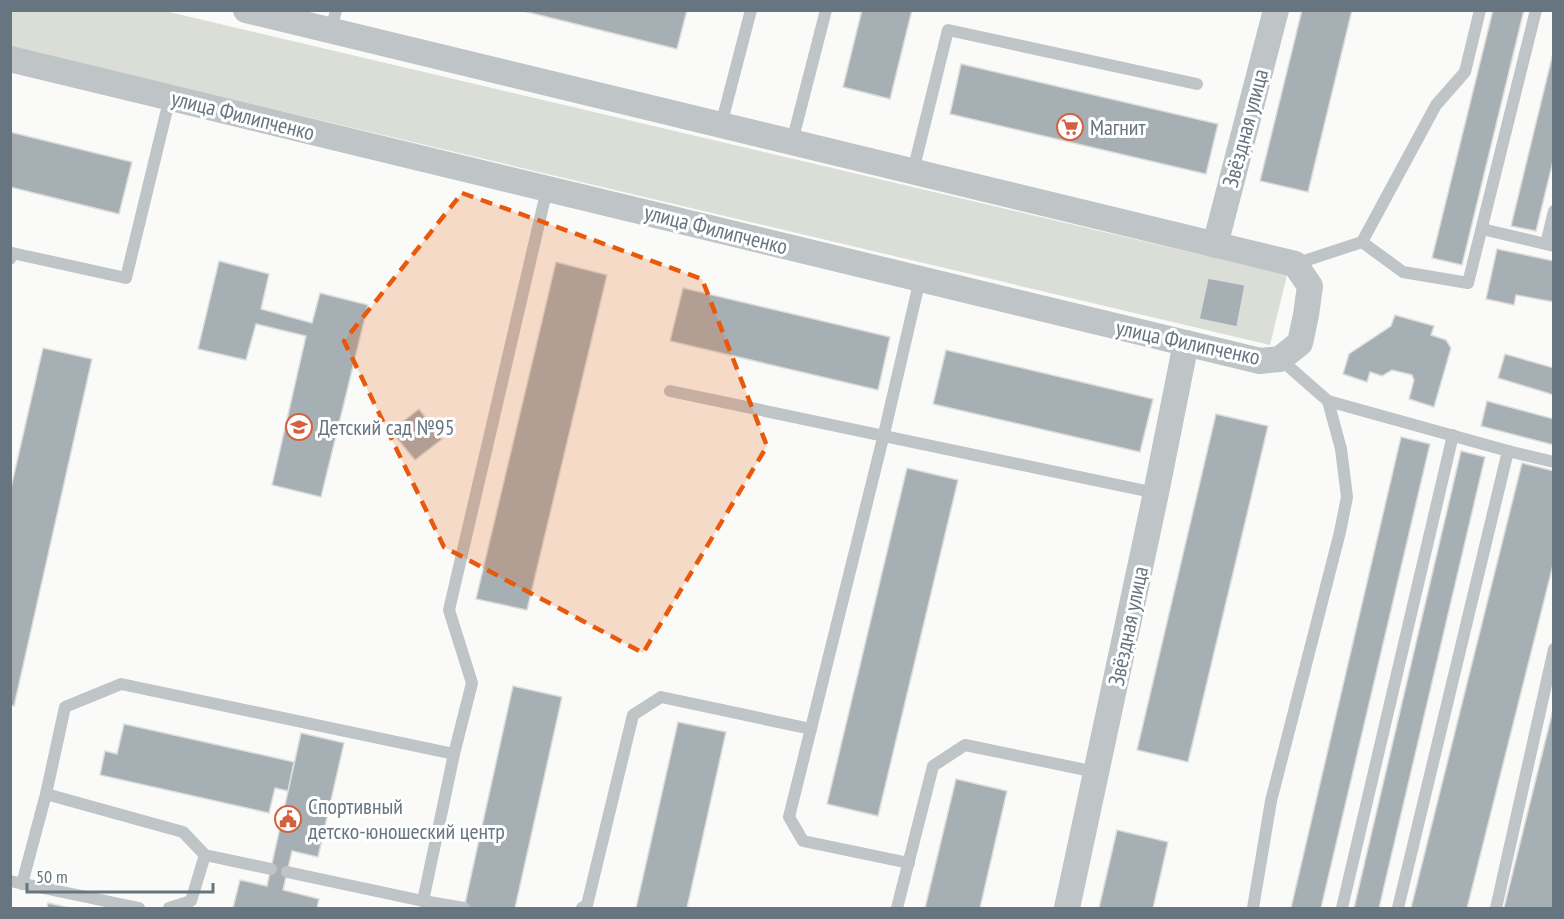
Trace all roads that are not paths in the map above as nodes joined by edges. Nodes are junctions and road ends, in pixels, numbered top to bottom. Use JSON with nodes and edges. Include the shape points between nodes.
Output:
{"nodes":[{"id":1,"x":246,"y":10,"type":"edge"},
{"id":2,"x":751,"y":10,"type":"edge"},
{"id":3,"x":826,"y":10,"type":"edge"},
{"id":4,"x":1276,"y":10,"type":"edge"},
{"id":5,"x":1480,"y":10,"type":"edge"},
{"id":6,"x":1536,"y":10,"type":"edge"},
{"id":7,"x":334,"y":21,"type":"edge"},
{"id":8,"x":10,"y":59,"type":"edge"},
{"id":9,"x":1197,"y":84,"type":"dead end"},
{"id":10,"x":170,"y":97,"type":"junction"},
{"id":11,"x":721,"y":125,"type":"junction"},
{"id":12,"x":792,"y":142,"type":"junction"},
{"id":13,"x":913,"y":171,"type":"junction"},
{"id":14,"x":547,"y":189,"type":"junction"},
{"id":15,"x":1554,"y":211,"type":"edge"},
{"id":16,"x":1482,"y":229,"type":"junction"},
{"id":17,"x":1362,"y":242,"type":"junction"},
{"id":18,"x":1215,"y":245,"type":"junction"},
{"id":19,"x":1550,"y":245,"type":"edge"},
{"id":20,"x":11,"y":255,"type":"edge"},
{"id":21,"x":1295,"y":264,"type":"junction"},
{"id":22,"x":920,"y":279,"type":"junction"},
{"id":23,"x":1186,"y":343,"type":"junction"},
{"id":24,"x":1281,"y":359,"type":"junction"},
{"id":25,"x":670,"y":391,"type":"dead end"},
{"id":26,"x":1328,"y":401,"type":"junction"},
{"id":27,"x":884,"y":434,"type":"junction"},
{"id":28,"x":1453,"y":435,"type":"junction"},
{"id":29,"x":1508,"y":450,"type":"junction"},
{"id":30,"x":1554,"y":462,"type":"edge"},
{"id":31,"x":1156,"y":493,"type":"junction"},
{"id":32,"x":1554,"y":649,"type":"edge"},
{"id":33,"x":811,"y":729,"type":"junction"},
{"id":34,"x":454,"y":754,"type":"junction"},
{"id":35,"x":1096,"y":772,"type":"junction"},
{"id":36,"x":46,"y":794,"type":"junction"},
{"id":37,"x":205,"y":855,"type":"junction"},
{"id":38,"x":909,"y":863,"type":"junction"},
{"id":39,"x":271,"y":868,"type":"dead end"},
{"id":40,"x":287,"y":872,"type":"dead end"},
{"id":41,"x":16,"y":883,"type":"edge"},
{"id":42,"x":423,"y":901,"type":"junction"},
{"id":43,"x":585,"y":907,"type":"edge"},
{"id":44,"x":139,"y":909,"type":"edge"},
{"id":45,"x":169,"y":909,"type":"edge"},
{"id":46,"x":464,"y":909,"type":"edge"},
{"id":47,"x":897,"y":909,"type":"edge"},
{"id":48,"x":1067,"y":909,"type":"edge"},
{"id":49,"x":1253,"y":909,"type":"edge"},
{"id":50,"x":1342,"y":909,"type":"edge"},
{"id":51,"x":1398,"y":909,"type":"edge"},
{"id":52,"x":1496,"y":909,"type":"edge"}],
"edges":[{"from":1,"to":7,"type":"street"},
{"from":2,"to":11,"type":"lane"},
{"from":3,"to":12,"type":"lane"},
{"from":4,"to":18,"type":"street","name":"Звёздная улица"},
{"from":5,"to":17,"type":"lane","via":[[1465,72],[1436,105]]},
{"from":6,"to":16,"type":"lane"},
{"from":7,"to":11,"type":"street"},
{"from":8,"to":10,"type":"street","name":"улица Филипченко"},
{"from":9,"to":13,"type":"lane","via":[[948,30]]},
{"from":10,"to":14,"type":"street","name":"улица Филипченко"},
{"from":10,"to":20,"type":"lane","via":[[126,278]]},
{"from":11,"to":12,"type":"street"},
{"from":12,"to":13,"type":"street"},
{"from":13,"to":18,"type":"street"},
{"from":14,"to":22,"type":"street","name":"улица Филипченко"},
{"from":14,"to":34,"type":"lane","via":[[449,610],[472,683]]},
{"from":15,"to":19,"type":"lane"},
{"from":16,"to":17,"type":"lane","via":[[1468,283],[1403,272]]},
{"from":16,"to":19,"type":"lane"},
{"from":17,"to":21,"type":"lane"},
{"from":18,"to":21,"type":"street"},
{"from":21,"to":24,"type":"street","name":"улица Филипченко","via":[[1311,286],[1300,343]]},
{"from":22,"to":23,"type":"street","name":"улица Филипченко"},
{"from":22,"to":27,"type":"lane"},
{"from":23,"to":24,"type":"street","name":"улица Филипченко","via":[[1260,361]]},
{"from":23,"to":31,"type":"street","name":"Звёздная улица"},
{"from":24,"to":26,"type":"lane"},
{"from":25,"to":27,"type":"lane"},
{"from":26,"to":28,"type":"lane"},
{"from":26,"to":49,"type":"lane","via":[[1341,449],[1347,497],[1272,801]]},
{"from":27,"to":31,"type":"lane"},
{"from":27,"to":33,"type":"lane"},
{"from":28,"to":29,"type":"lane"},
{"from":28,"to":50,"type":"lane"},
{"from":29,"to":30,"type":"lane"},
{"from":29,"to":51,"type":"lane"},
{"from":31,"to":35,"type":"street","name":"Звёздная улица"},
{"from":32,"to":52,"type":"lane"},
{"from":33,"to":38,"type":"lane","via":[[789,817],[803,841]]},
{"from":33,"to":43,"type":"lane","via":[[661,697],[633,715]]},
{"from":34,"to":36,"type":"lane","via":[[121,684],[65,707]]},
{"from":34,"to":42,"type":"lane"},
{"from":35,"to":38,"type":"lane","via":[[965,746],[933,766]]},
{"from":35,"to":48,"type":"street","name":"Звёздная улица"},
{"from":36,"to":37,"type":"lane","via":[[183,832]]},
{"from":36,"to":41,"type":"lane"},
{"from":37,"to":39,"type":"lane"},
{"from":37,"to":45,"type":"lane","via":[[191,901]]},
{"from":38,"to":47,"type":"lane"},
{"from":40,"to":42,"type":"lane"},
{"from":41,"to":44,"type":"lane"},
{"from":42,"to":46,"type":"lane"}]}
